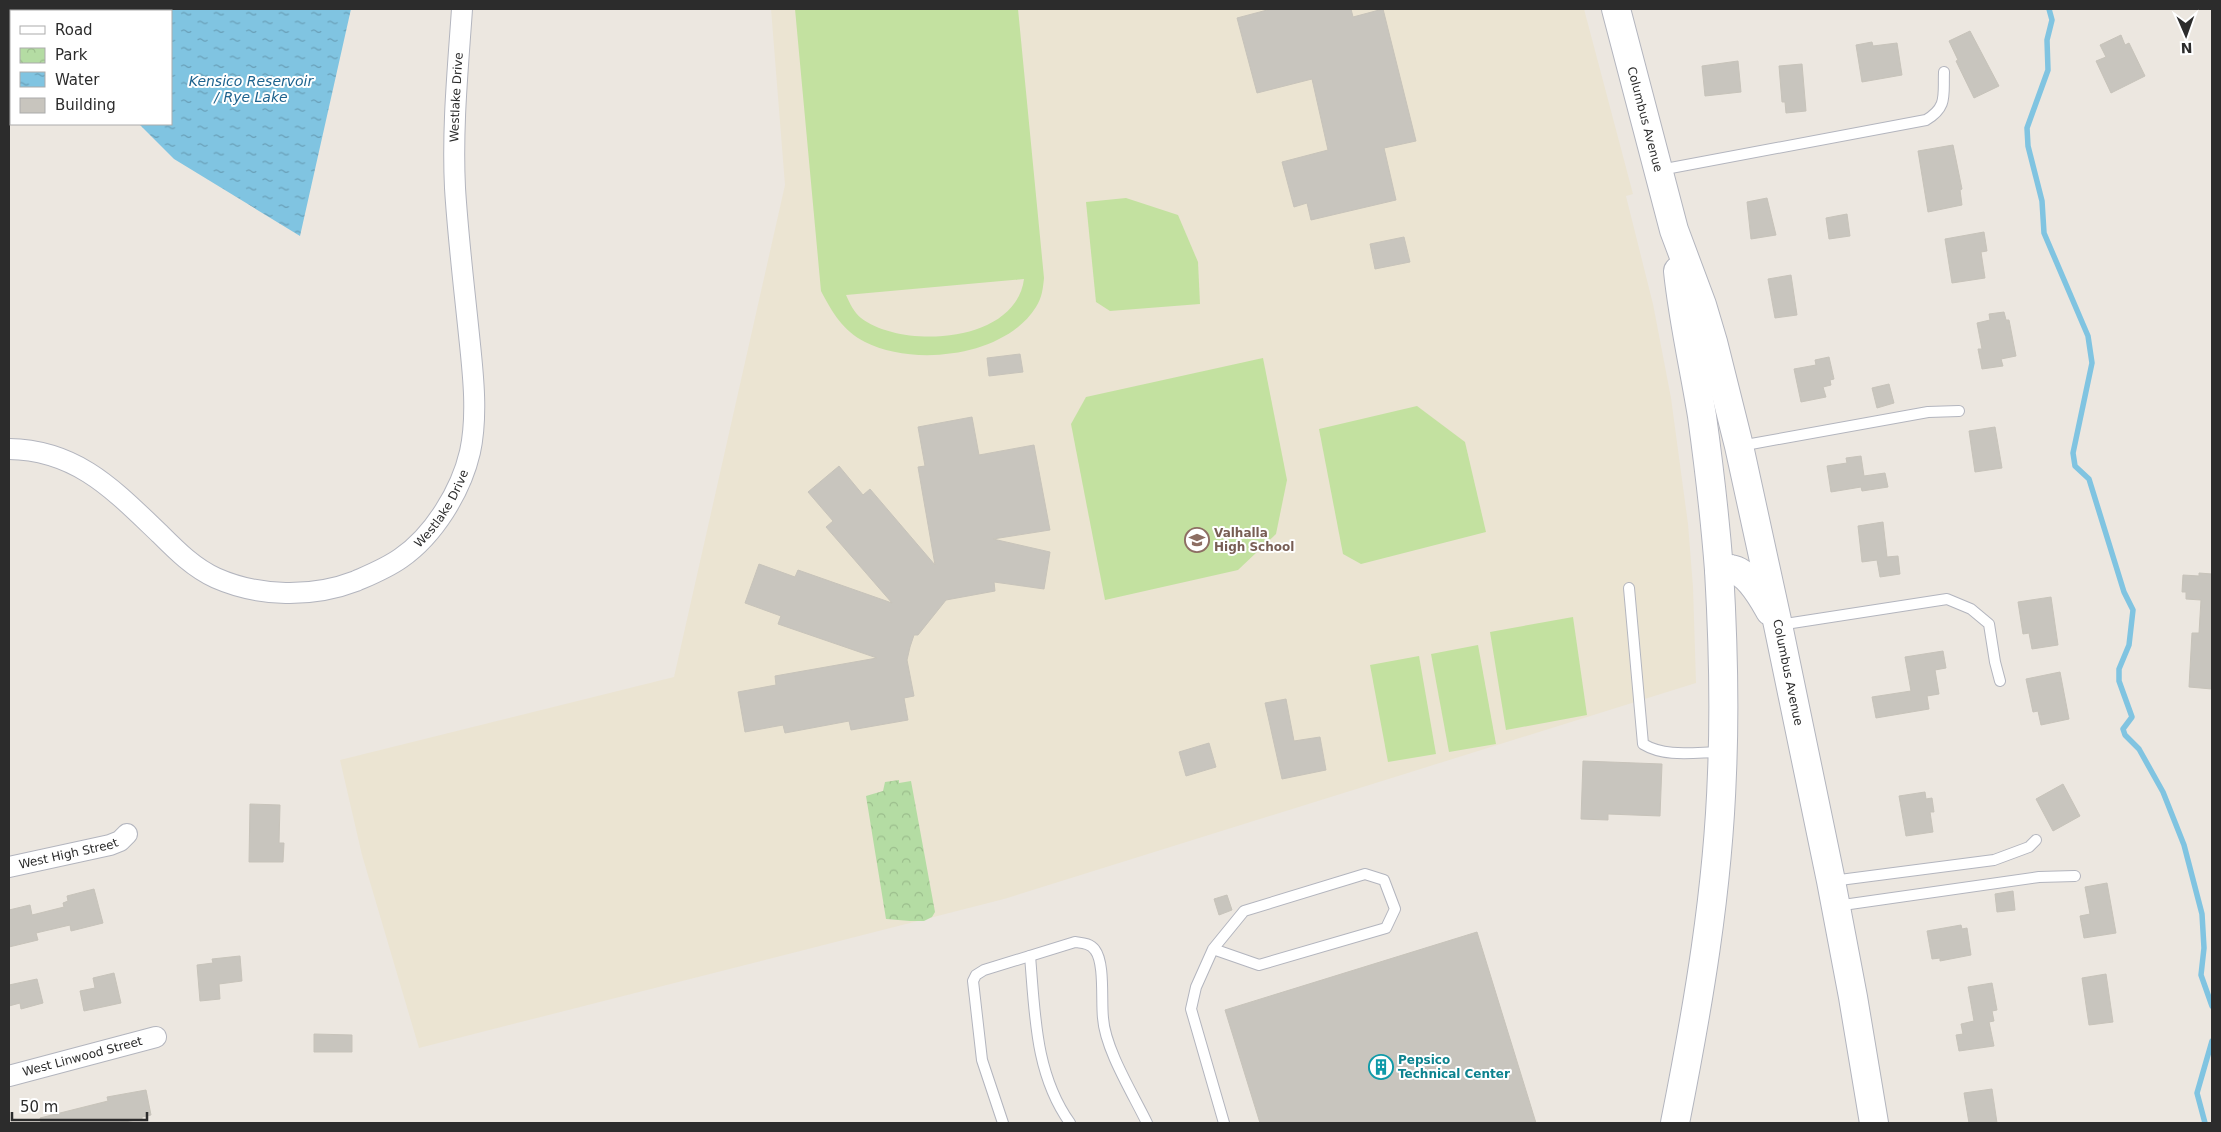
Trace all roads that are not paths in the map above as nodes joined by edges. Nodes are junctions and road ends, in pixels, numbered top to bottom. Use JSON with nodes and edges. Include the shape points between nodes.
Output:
{"nodes":[{"id":1,"x":462,"y":9,"type":"edge"},
{"id":2,"x":1616,"y":9,"type":"edge"},
{"id":3,"x":1624,"y":9,"type":"edge"},
{"id":4,"x":1944,"y":72,"type":"dead end"},
{"id":5,"x":1658,"y":171,"type":"junction"},
{"id":6,"x":1674,"y":230,"type":"junction"},
{"id":7,"x":1959,"y":411,"type":"dead end"},
{"id":8,"x":1739,"y":446,"type":"junction"},
{"id":9,"x":9,"y":449,"type":"edge"},
{"id":10,"x":1718,"y":570,"type":"junction"},
{"id":11,"x":1629,"y":588,"type":"dead end"},
{"id":12,"x":1778,"y":625,"type":"junction"},
{"id":13,"x":2000,"y":681,"type":"dead end"},
{"id":14,"x":1723,"y":752,"type":"junction"},
{"id":15,"x":127,"y":834,"type":"dead end"},
{"id":16,"x":2036,"y":840,"type":"dead end"},
{"id":17,"x":9,"y":867,"type":"edge"},
{"id":18,"x":2076,"y":876,"type":"dead end"},
{"id":19,"x":1833,"y":894,"type":"junction"},
{"id":20,"x":1213,"y":949,"type":"junction"},
{"id":21,"x":1030,"y":956,"type":"junction"},
{"id":22,"x":156,"y":1037,"type":"dead end"},
{"id":23,"x":9,"y":1076,"type":"edge"},
{"id":24,"x":1003,"y":1123,"type":"edge"},
{"id":25,"x":1070,"y":1123,"type":"edge"},
{"id":26,"x":1147,"y":1123,"type":"edge"},
{"id":27,"x":1224,"y":1123,"type":"edge"},
{"id":28,"x":1675,"y":1123,"type":"edge"},
{"id":29,"x":1874,"y":1123,"type":"edge"}],
"edges":[{"from":1,"to":9,"type":"street","name":"Westlake Drive","via":[[454,120],[455,187],[472,364],[473,426],[470,453],[462,476],[440,517],[423,538],[403,557],[351,583],[294,593],[243,587],[216,578],[194,565],[95,475],[47,454]]},
{"from":2,"to":3,"type":"lane"},
{"from":2,"to":5,"type":"street","name":"Columbus Avenue"},
{"from":4,"to":5,"type":"lane","via":[[1943,100],[1938,113],[1926,120]]},
{"from":5,"to":6,"type":"street","name":"Columbus Avenue"},
{"from":6,"to":8,"type":"street","name":"Columbus Avenue","via":[[1710,333]]},
{"from":6,"to":10,"type":"street","name":"Columbus Avenue","via":[[1685,328],[1706,447]]},
{"from":7,"to":8,"type":"lane","via":[[1928,412]]},
{"from":8,"to":12,"type":"street","name":"Columbus Avenue"},
{"from":10,"to":12,"type":"street","via":[[1731,569],[1740,573],[1762,597]]},
{"from":10,"to":14,"type":"street","name":"Columbus Avenue"},
{"from":11,"to":14,"type":"lane","via":[[1643,744],[1669,753]]},
{"from":12,"to":13,"type":"lane","via":[[1948,599],[1971,609],[1989,624]]},
{"from":12,"to":19,"type":"street","name":"Columbus Avenue"},
{"from":14,"to":28,"type":"street","name":"Columbus Avenue","via":[[1708,936]]},
{"from":15,"to":17,"type":"street","name":"West High Street","via":[[110,845]]},
{"from":16,"to":19,"type":"lane","via":[[2029,847],[1994,860]]},
{"from":18,"to":19,"type":"lane"},
{"from":19,"to":29,"type":"street","name":"Columbus Avenue"},
{"from":20,"to":20,"type":"lane","via":[[1259,965],[1386,928],[1395,909],[1384,880],[1365,874],[1244,911]]},
{"from":20,"to":27,"type":"lane","via":[[1196,987],[1191,1009]]},
{"from":21,"to":24,"type":"lane","via":[[984,970],[973,981],[982,1060]]},
{"from":21,"to":25,"type":"lane","via":[[1044,1074]]},
{"from":21,"to":26,"type":"lane","via":[[1074,942],[1095,948],[1099,958],[1107,1039]]},
{"from":22,"to":23,"type":"street","name":"West Linwood Street"}]}
